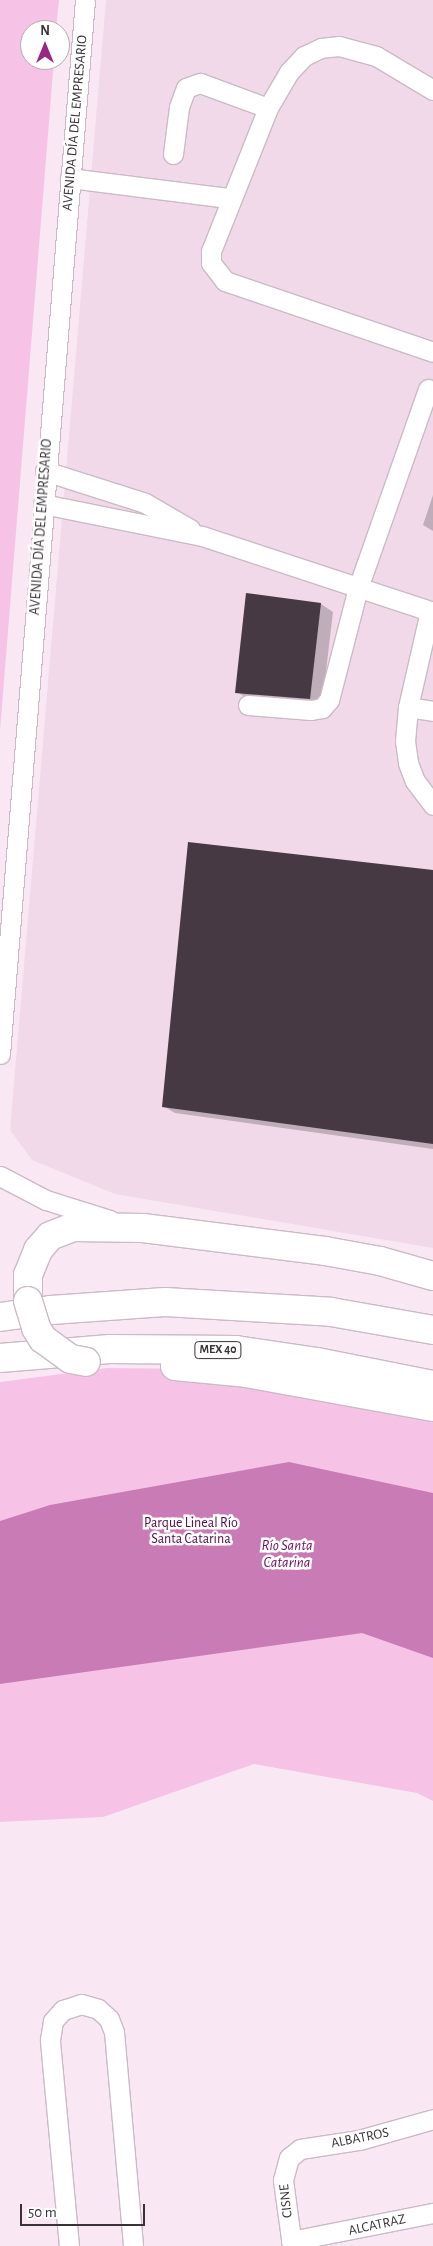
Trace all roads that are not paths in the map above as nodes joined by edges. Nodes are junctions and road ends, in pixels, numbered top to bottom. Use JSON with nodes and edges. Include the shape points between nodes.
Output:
{"nodes":[{"id":1,"x":85,"y":0,"type":"edge"},
{"id":2,"x":433,"y":90,"type":"edge"},
{"id":3,"x":268,"y":108,"type":"junction"},
{"id":4,"x":173,"y":154,"type":"dead end"},
{"id":5,"x":70,"y":178,"type":"junction"},
{"id":6,"x":229,"y":198,"type":"junction"},
{"id":7,"x":433,"y":352,"type":"edge"},
{"id":8,"x":428,"y":389,"type":"dead end"},
{"id":9,"x":44,"y":471,"type":"junction"},
{"id":10,"x":43,"y":504,"type":"junction"},
{"id":11,"x":202,"y":536,"type":"junction"},
{"id":12,"x":358,"y":588,"type":"junction"},
{"id":13,"x":431,"y":612,"type":"edge"},
{"id":14,"x":248,"y":705,"type":"dead end"},
{"id":15,"x":408,"y":707,"type":"junction"},
{"id":16,"x":433,"y":711,"type":"edge"},
{"id":17,"x":433,"y":805,"type":"edge"},
{"id":18,"x":0,"y":1054,"type":"edge"},
{"id":19,"x":0,"y":1176,"type":"edge"},
{"id":20,"x":142,"y":1228,"type":"junction"},
{"id":21,"x":433,"y":1276,"type":"edge"},
{"id":22,"x":0,"y":1317,"type":"edge"},
{"id":23,"x":433,"y":1330,"type":"edge"},
{"id":24,"x":0,"y":1358,"type":"edge"},
{"id":25,"x":433,"y":1385,"type":"edge"},
{"id":26,"x":433,"y":1407,"type":"edge"},
{"id":27,"x":433,"y":2120,"type":"edge"},
{"id":28,"x":290,"y":2158,"type":"joint"},
{"id":29,"x":433,"y":2213,"type":"edge"},
{"id":30,"x":292,"y":2244,"type":"edge"},
{"id":31,"x":69,"y":2246,"type":"edge"},
{"id":32,"x":133,"y":2246,"type":"edge"}],
"edges":[{"from":1,"to":5,"type":"street","name":"AVENIDA DÍA DEL EMPRESARIO"},
{"from":2,"to":3,"type":"street","via":[[376,56],[339,46],[321,48],[304,56],[289,72]]},
{"from":3,"to":4,"type":"street","via":[[200,83],[186,88],[179,107]]},
{"from":3,"to":6,"type":"street"},
{"from":5,"to":6,"type":"street"},
{"from":5,"to":9,"type":"street","name":"AVENIDA DÍA DEL EMPRESARIO"},
{"from":6,"to":7,"type":"street","via":[[211,251],[211,263],[226,282]]},
{"from":8,"to":12,"type":"street"},
{"from":9,"to":10,"type":"street","name":"AVENIDA DÍA DEL EMPRESARIO"},
{"from":9,"to":11,"type":"street","via":[[145,503]]},
{"from":10,"to":11,"type":"street"},
{"from":10,"to":18,"type":"street","name":"AVENIDA DÍA DEL EMPRESARIO"},
{"from":11,"to":12,"type":"street"},
{"from":12,"to":13,"type":"street"},
{"from":12,"to":14,"type":"street","via":[[329,700],[322,708]]},
{"from":13,"to":15,"type":"street"},
{"from":15,"to":16,"type":"street"},
{"from":15,"to":17,"type":"street","via":[[405,741],[408,764],[415,781]]},
{"from":19,"to":20,"type":"street","via":[[46,1200]]},
{"from":20,"to":21,"type":"highway","via":[[353,1255]]},
{"from":20,"to":26,"type":"highway","bridge":true,"via":[[74,1227],[48,1237],[29,1269],[27,1296],[36,1328],[54,1349],[71,1359],[86,1362],[193,1366]]},
{"from":22,"to":23,"type":"highway","via":[[166,1302],[330,1312]]},
{"from":24,"to":25,"type":"highway","number":"MEX 40","via":[[110,1349],[236,1350]]},
{"from":27,"to":28,"type":"street","name":"ALBATROS","via":[[359,2140],[300,2149]]},
{"from":28,"to":30,"type":"street","name":"CISNE","via":[[283,2180]]},
{"from":29,"to":30,"type":"street","name":"ALCATRAZ"},
{"from":31,"to":32,"type":"street","via":[[50,2040],[53,2022],[63,2010],[81,2004],[98,2009],[114,2032]]}]}
